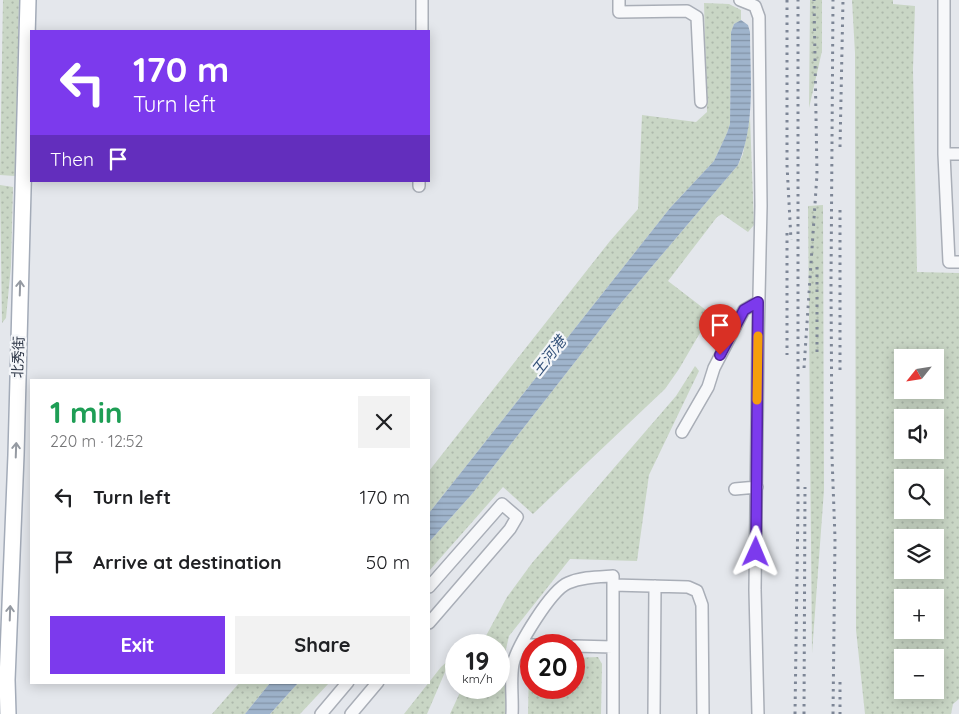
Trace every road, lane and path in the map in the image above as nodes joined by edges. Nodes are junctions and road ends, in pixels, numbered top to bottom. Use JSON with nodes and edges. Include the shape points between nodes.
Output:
{"nodes":[{"id":1,"x":28,"y":0,"type":"edge"},
{"id":2,"x":422,"y":0,"type":"edge"},
{"id":3,"x":618,"y":0,"type":"edge"},
{"id":4,"x":740,"y":0,"type":"edge"},
{"id":5,"x":944,"y":0,"type":"edge"},
{"id":6,"x":422,"y":30,"type":"edge"},
{"id":7,"x":701,"y":102,"type":"dead end"},
{"id":8,"x":944,"y":154,"type":"junction"},
{"id":9,"x":959,"y":154,"type":"edge"},
{"id":10,"x":959,"y":262,"type":"edge"},
{"id":11,"x":758,"y":302,"type":"junction"},
{"id":12,"x":682,"y":432,"type":"dead end"},
{"id":13,"x":757,"y":487,"type":"junction"},
{"id":14,"x":735,"y":489,"type":"dead end"},
{"id":15,"x":613,"y":585,"type":"junction"},
{"id":16,"x":430,"y":586,"type":"edge"},
{"id":17,"x":655,"y":586,"type":"junction"},
{"id":18,"x":430,"y":622,"type":"edge"},
{"id":19,"x":528,"y":634,"type":"edge"},
{"id":20,"x":585,"y":646,"type":"edge"},
{"id":21,"x":613,"y":647,"type":"junction"},
{"id":22,"x":520,"y":649,"type":"edge"},
{"id":23,"x":346,"y":684,"type":"edge"},
{"id":24,"x":376,"y":684,"type":"edge"},
{"id":25,"x":8,"y":714,"type":"edge"},
{"id":26,"x":321,"y":714,"type":"edge"},
{"id":27,"x":351,"y":714,"type":"edge"},
{"id":28,"x":512,"y":714,"type":"edge"},
{"id":29,"x":613,"y":714,"type":"edge"},
{"id":30,"x":654,"y":714,"type":"edge"},
{"id":31,"x":703,"y":714,"type":"edge"},
{"id":32,"x":758,"y":714,"type":"edge"}],
"edges":[{"from":25,"to":1,"type":"main road","name":"北秀街","one_way":true},
{"from":2,"to":6,"type":"street"},
{"from":3,"to":7,"type":"street","via":[[619,12],[687,11],[697,17]]},
{"from":4,"to":11,"type":"street","via":[[755,6],[759,17],[761,206]]},
{"from":5,"to":8,"type":"street"},
{"from":8,"to":9,"type":"street"},
{"from":8,"to":10,"type":"street","via":[[949,262]]},
{"from":11,"to":12,"type":"street","via":[[744,310],[714,368],[708,387]]},
{"from":11,"to":13,"type":"street"},
{"from":13,"to":14,"type":"street"},
{"from":13,"to":32,"type":"street"},
{"from":15,"to":17,"type":"street"},
{"from":15,"to":19,"type":"street","via":[[613,576],[582,578],[566,584],[550,598]]},
{"from":15,"to":21,"type":"street"},
{"from":16,"to":18,"type":"street","via":[[502,504],[517,517]]},
{"from":17,"to":30,"type":"street"},
{"from":17,"to":31,"type":"street","via":[[688,587],[697,591],[702,605]]},
{"from":20,"to":21,"type":"street"},
{"from":21,"to":29,"type":"street"},
{"from":22,"to":28,"type":"street","via":[[513,665]]},
{"from":23,"to":26,"type":"street"},
{"from":24,"to":27,"type":"street"}]}
